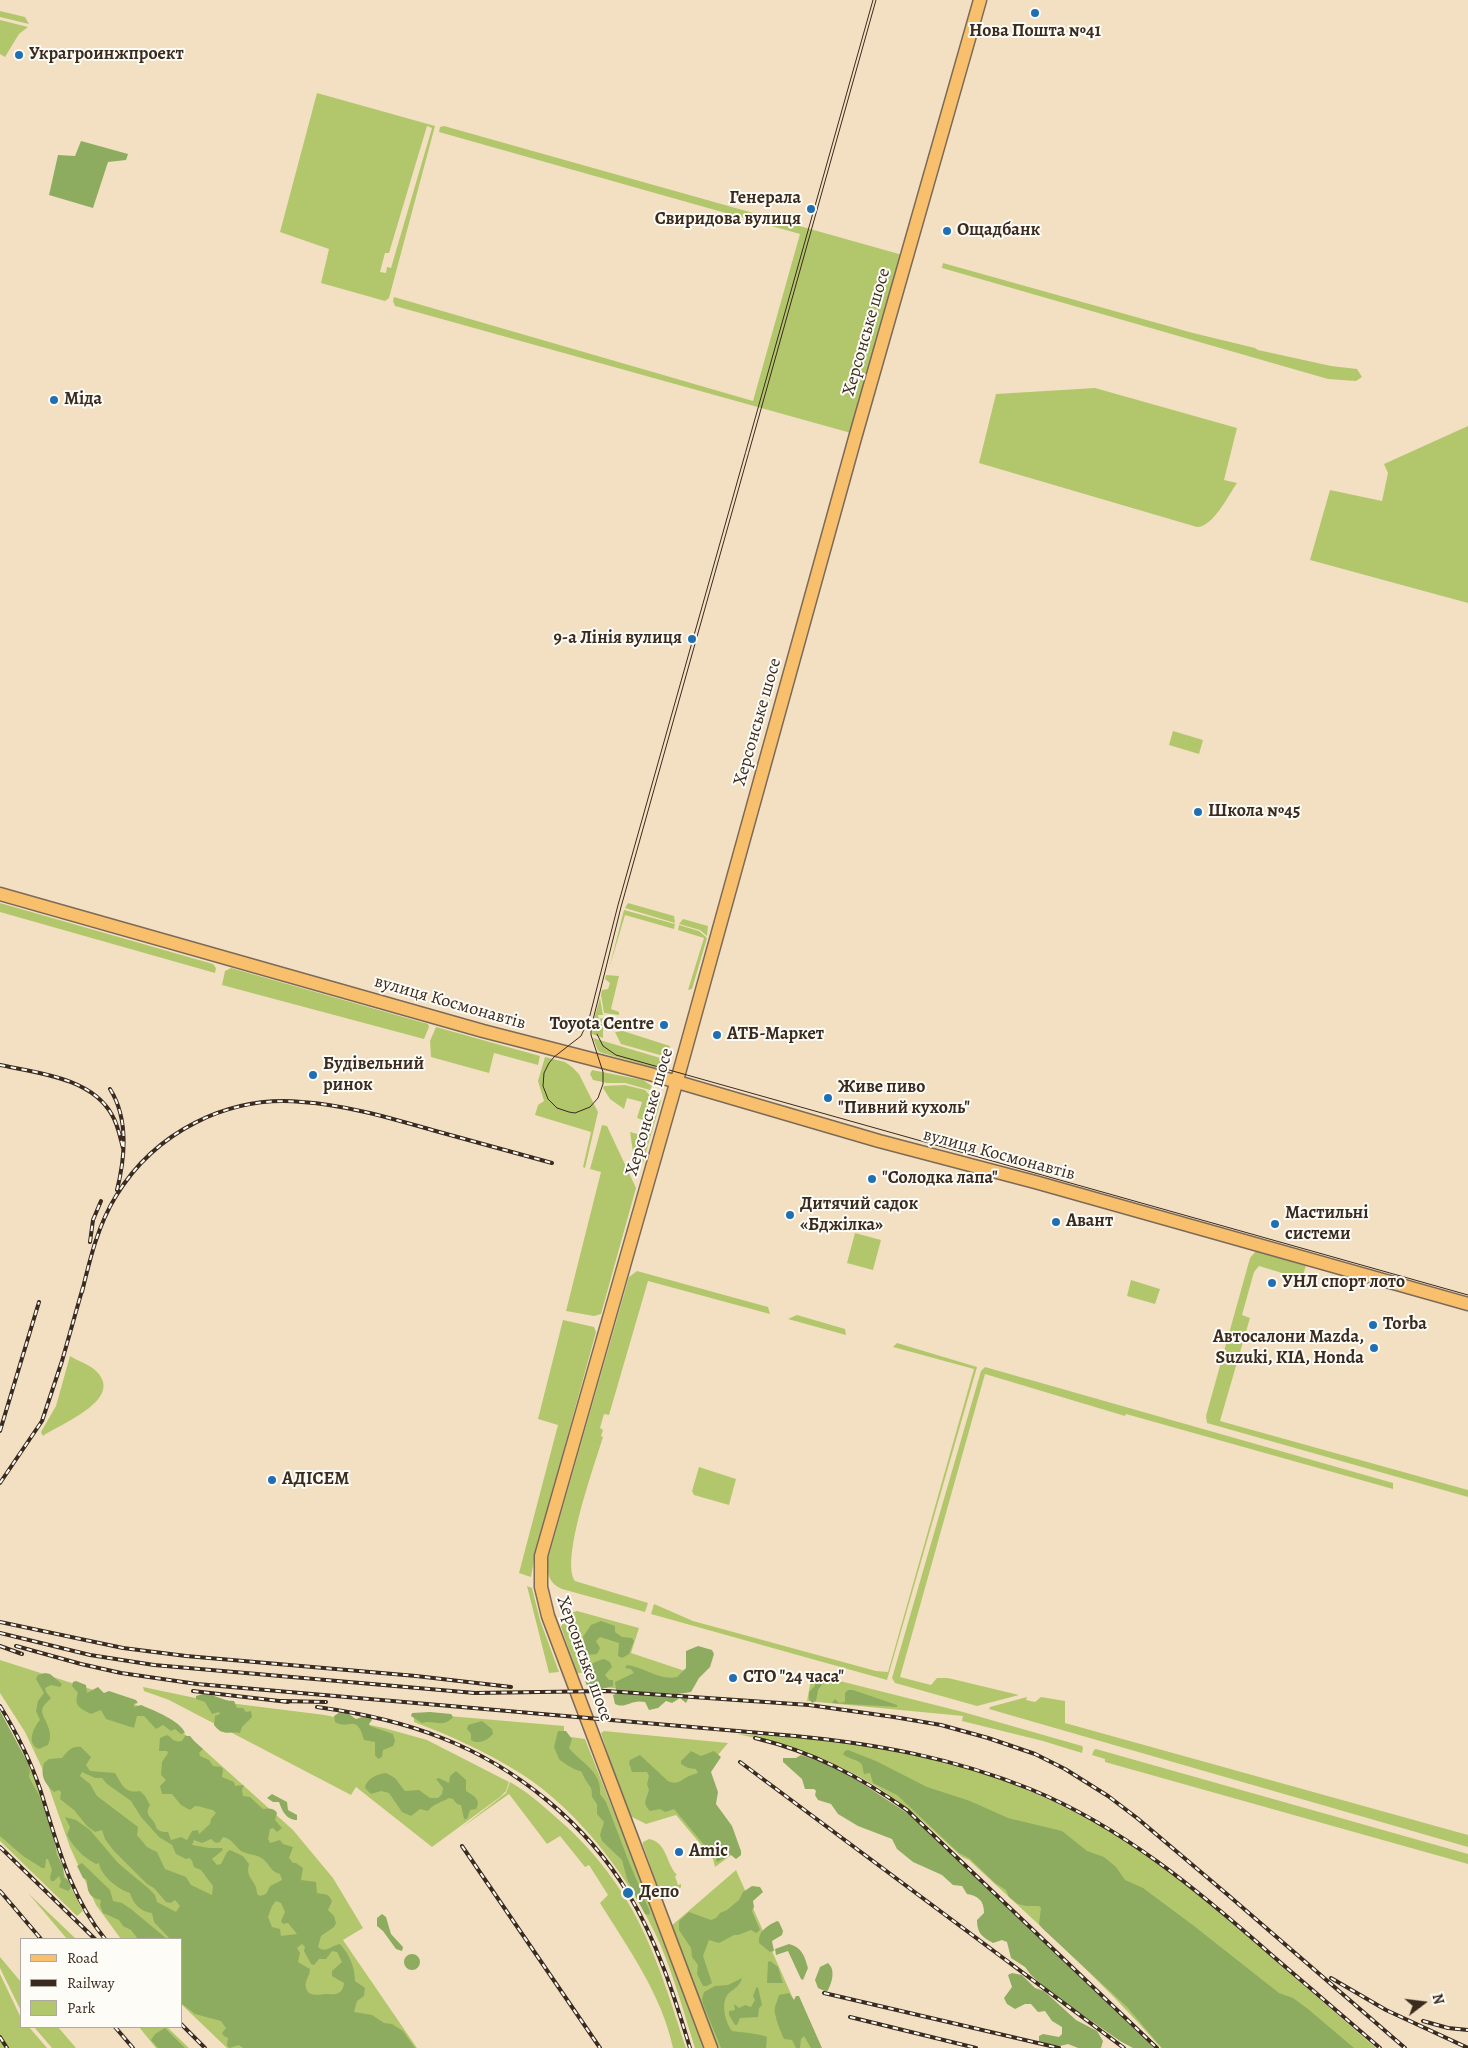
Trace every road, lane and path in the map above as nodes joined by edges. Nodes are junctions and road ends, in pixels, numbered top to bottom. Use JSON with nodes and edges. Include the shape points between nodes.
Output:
{"nodes":[{"id":1,"x":980,"y":0,"type":"edge"},
{"id":2,"x":0,"y":894,"type":"edge"},
{"id":3,"x":676,"y":1083,"type":"junction"},
{"id":4,"x":1468,"y":1304,"type":"edge"},
{"id":5,"x":711,"y":2048,"type":"edge"}],
"edges":[{"from":1,"to":3,"type":"main road","name":"Херсонське шосе"},
{"from":2,"to":3,"type":"main road","name":"вулиця Космонавтів"},
{"from":3,"to":4,"type":"main road","name":"вулиця Космонавтів"},
{"from":3,"to":5,"type":"main road","name":"Херсонське шосе","via":[[540,1571],[548,1616]]}]}
